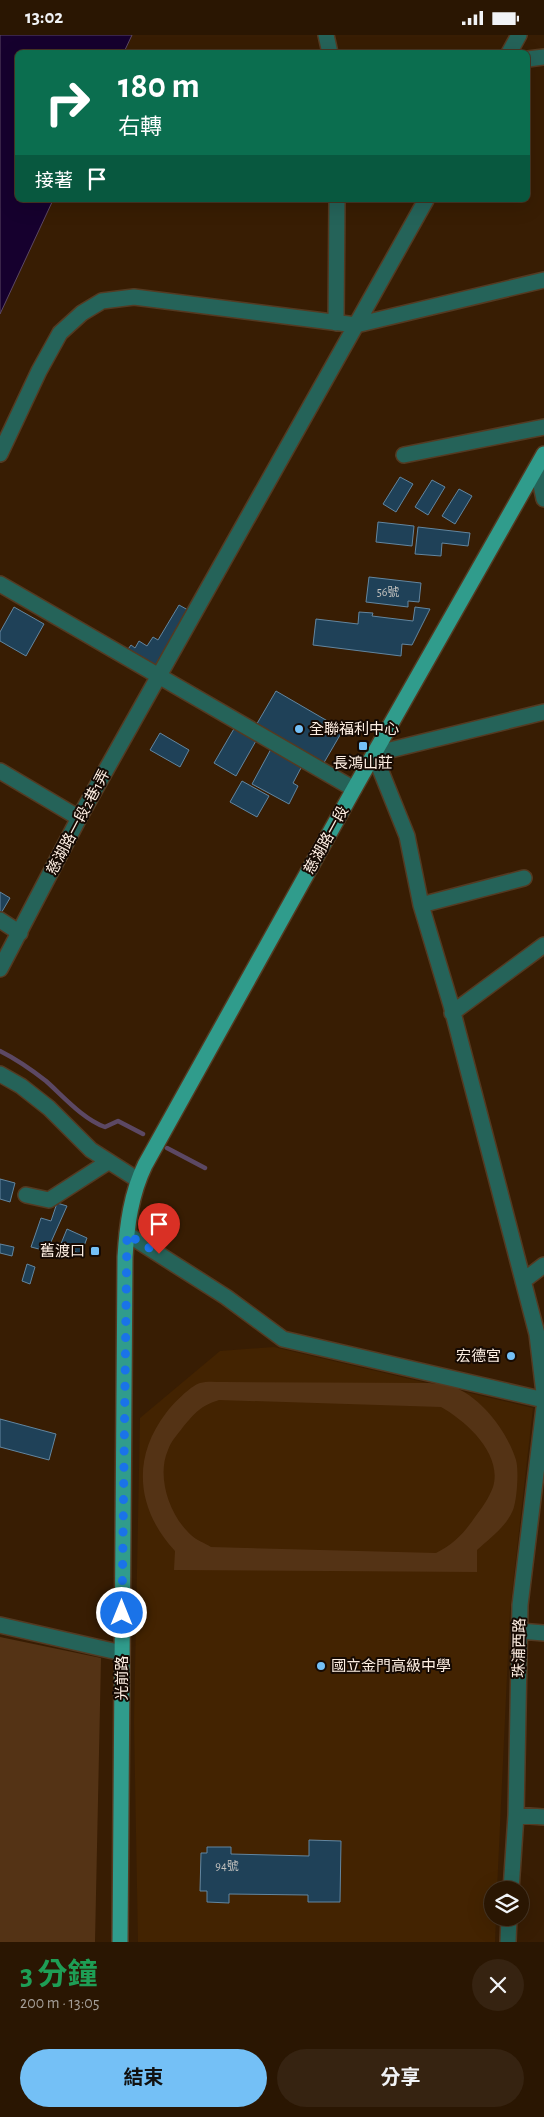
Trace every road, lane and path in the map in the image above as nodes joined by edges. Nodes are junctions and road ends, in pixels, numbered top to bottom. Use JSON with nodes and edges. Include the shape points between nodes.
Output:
{"nodes":[{"id":1,"x":326,"y":35,"type":"edge"},
{"id":2,"x":519,"y":35,"type":"edge"},
{"id":3,"x":329,"y":50,"type":"edge"},
{"id":4,"x":511,"y":50,"type":"edge"},
{"id":5,"x":544,"y":57,"type":"edge"},
{"id":6,"x":530,"y":59,"type":"edge"},
{"id":7,"x":337,"y":202,"type":"edge"},
{"id":8,"x":425,"y":202,"type":"edge"},
{"id":9,"x":544,"y":280,"type":"edge"},
{"id":10,"x":336,"y":323,"type":"junction"},
{"id":11,"x":356,"y":325,"type":"junction"},
{"id":12,"x":544,"y":427,"type":"edge"},
{"id":13,"x":0,"y":454,"type":"edge"},
{"id":14,"x":404,"y":455,"type":"dead end"},
{"id":15,"x":540,"y":461,"type":"edge"},
{"id":16,"x":544,"y":499,"type":"edge"},
{"id":17,"x":0,"y":584,"type":"edge"},
{"id":18,"x":159,"y":677,"type":"junction"},
{"id":19,"x":544,"y":712,"type":"edge"},
{"id":20,"x":374,"y":754,"type":"junction"},
{"id":21,"x":0,"y":771,"type":"edge"},
{"id":22,"x":354,"y":789,"type":"junction"},
{"id":23,"x":79,"y":818,"type":"junction"},
{"id":24,"x":524,"y":878,"type":"dead end"},
{"id":25,"x":421,"y":905,"type":"junction"},
{"id":26,"x":0,"y":920,"type":"edge"},
{"id":27,"x":20,"y":933,"type":"junction"},
{"id":28,"x":544,"y":945,"type":"edge"},
{"id":29,"x":0,"y":969,"type":"edge"},
{"id":30,"x":452,"y":1013,"type":"junction"},
{"id":31,"x":0,"y":1074,"type":"edge"},
{"id":32,"x":108,"y":1162,"type":"junction"},
{"id":33,"x":138,"y":1180,"type":"junction"},
{"id":34,"x":26,"y":1195,"type":"dead end"},
{"id":35,"x":127,"y":1234,"type":"junction"},
{"id":36,"x":544,"y":1265,"type":"edge"},
{"id":37,"x":523,"y":1281,"type":"junction"},
{"id":38,"x":544,"y":1393,"type":"edge"},
{"id":39,"x":544,"y":1400,"type":"edge"},
{"id":40,"x":544,"y":1408,"type":"edge"},
{"id":41,"x":0,"y":1625,"type":"edge"},
{"id":42,"x":520,"y":1631,"type":"junction"},
{"id":43,"x":544,"y":1633,"type":"edge"},
{"id":44,"x":122,"y":1653,"type":"junction"},
{"id":45,"x":516,"y":1815,"type":"junction"},
{"id":46,"x":544,"y":1817,"type":"edge"},
{"id":47,"x":512,"y":1881,"type":"edge"},
{"id":48,"x":509,"y":1926,"type":"edge"},
{"id":49,"x":120,"y":1942,"type":"edge"},
{"id":50,"x":508,"y":1942,"type":"edge"}],
"edges":[{"from":1,"to":3,"type":"street"},
{"from":2,"to":4,"type":"street"},
{"from":5,"to":6,"type":"street"},
{"from":7,"to":10,"type":"street"},
{"from":8,"to":11,"type":"street","name":"慈湖路一段2巷1弄"},
{"from":9,"to":11,"type":"street"},
{"from":10,"to":11,"type":"street"},
{"from":10,"to":13,"type":"street","via":[[134,297],[102,301],[82,313],[60,333]]},
{"from":11,"to":18,"type":"street","name":"慈湖路一段2巷1弄"},
{"from":12,"to":14,"type":"street"},
{"from":15,"to":16,"type":"street"},
{"from":15,"to":20,"type":"main road","name":"慈湖路一段"},
{"from":17,"to":18,"type":"street"},
{"from":18,"to":22,"type":"street"},
{"from":18,"to":23,"type":"street","name":"慈湖路一段2巷1弄"},
{"from":19,"to":20,"type":"street"},
{"from":20,"to":22,"type":"main road","name":"慈湖路一段"},
{"from":20,"to":25,"type":"street","via":[[407,835]]},
{"from":21,"to":23,"type":"street"},
{"from":22,"to":33,"type":"main road","name":"慈湖路一段"},
{"from":23,"to":27,"type":"street","name":"慈湖路一段2巷1弄"},
{"from":24,"to":25,"type":"street"},
{"from":25,"to":30,"type":"street"},
{"from":26,"to":27,"type":"street"},
{"from":27,"to":29,"type":"street","name":"慈湖路一段2巷1弄"},
{"from":28,"to":30,"type":"street"},
{"from":30,"to":37,"type":"street"},
{"from":31,"to":32,"type":"street","via":[[38,1099],[82,1143]]},
{"from":32,"to":33,"type":"street"},
{"from":32,"to":34,"type":"street","via":[[49,1200]]},
{"from":33,"to":35,"type":"main road","name":"慈湖路一段"},
{"from":35,"to":39,"type":"street","via":[[226,1297],[283,1339]]},
{"from":35,"to":44,"type":"main road","name":"光前路"},
{"from":36,"to":37,"type":"street"},
{"from":37,"to":38,"type":"street","via":[[537,1334]]},
{"from":40,"to":42,"type":"street","name":"珠浦西路","via":[[520,1605]]},
{"from":41,"to":44,"type":"street"},
{"from":42,"to":43,"type":"street"},
{"from":42,"to":45,"type":"street","name":"珠浦西路"},
{"from":44,"to":49,"type":"main road","name":"光前路"},
{"from":45,"to":46,"type":"street"},
{"from":45,"to":47,"type":"street","name":"珠浦西路"},
{"from":48,"to":50,"type":"street"}]}
